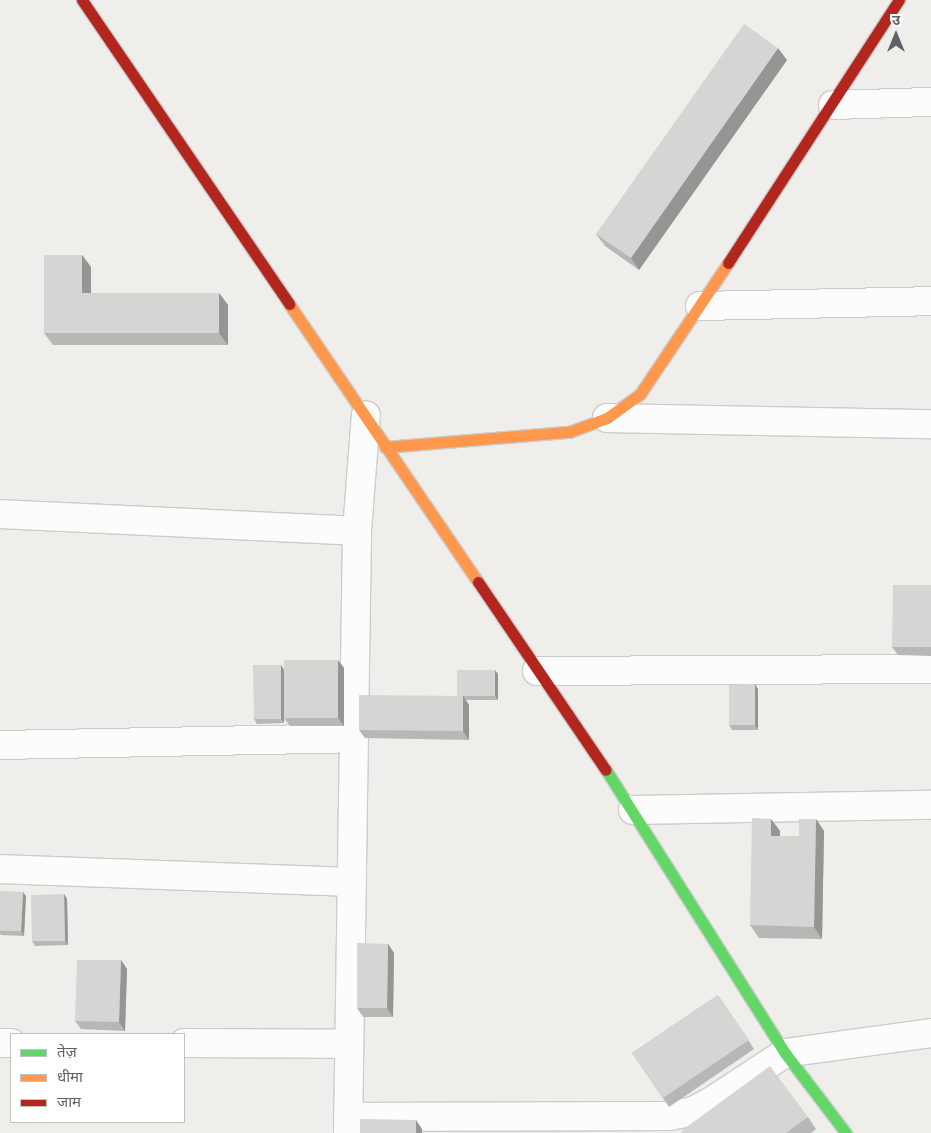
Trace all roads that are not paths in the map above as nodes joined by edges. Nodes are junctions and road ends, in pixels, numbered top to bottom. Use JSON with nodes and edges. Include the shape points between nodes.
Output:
{"nodes":[{"id":1,"x":82,"y":0,"type":"edge"},
{"id":2,"x":899,"y":0,"type":"edge"},
{"id":3,"x":931,"y":102,"type":"edge"},
{"id":4,"x":834,"y":105,"type":"junction"},
{"id":5,"x":931,"y":301,"type":"edge"},
{"id":6,"x":700,"y":306,"type":"junction"},
{"id":7,"x":366,"y":415,"type":"junction"},
{"id":8,"x":607,"y":418,"type":"junction"},
{"id":9,"x":931,"y":424,"type":"edge"},
{"id":10,"x":385,"y":447,"type":"junction"},
{"id":11,"x":0,"y":514,"type":"edge"},
{"id":12,"x":357,"y":532,"type":"junction"},
{"id":13,"x":931,"y":669,"type":"edge"},
{"id":14,"x":537,"y":671,"type":"junction"},
{"id":15,"x":354,"y":738,"type":"junction"},
{"id":16,"x":0,"y":745,"type":"edge"},
{"id":17,"x":931,"y":805,"type":"edge"},
{"id":18,"x":633,"y":810,"type":"junction"},
{"id":19,"x":0,"y":869,"type":"edge"},
{"id":20,"x":352,"y":882,"type":"junction"},
{"id":21,"x":931,"y":1033,"type":"edge"},
{"id":22,"x":185,"y":1043,"type":"edge"},
{"id":23,"x":349,"y":1044,"type":"junction"},
{"id":24,"x":785,"y":1053,"type":"junction"},
{"id":25,"x":348,"y":1125,"type":"edge"},
{"id":26,"x":846,"y":1133,"type":"edge"}],
"edges":[{"from":1,"to":7,"type":"street"},
{"from":2,"to":4,"type":"street"},
{"from":3,"to":4,"type":"street"},
{"from":4,"to":6,"type":"street"},
{"from":5,"to":6,"type":"street"},
{"from":6,"to":8,"type":"street","via":[[640,394]]},
{"from":7,"to":10,"type":"street"},
{"from":7,"to":12,"type":"street"},
{"from":8,"to":9,"type":"street"},
{"from":8,"to":10,"type":"street","via":[[569,432]]},
{"from":10,"to":14,"type":"street"},
{"from":11,"to":12,"type":"street"},
{"from":12,"to":15,"type":"street"},
{"from":13,"to":14,"type":"street"},
{"from":14,"to":18,"type":"street"},
{"from":15,"to":16,"type":"street"},
{"from":15,"to":20,"type":"street"},
{"from":17,"to":18,"type":"street"},
{"from":18,"to":24,"type":"street"},
{"from":19,"to":20,"type":"street"},
{"from":20,"to":23,"type":"street"},
{"from":21,"to":24,"type":"street"},
{"from":22,"to":23,"type":"street"},
{"from":23,"to":25,"type":"street"},
{"from":24,"to":25,"type":"street","via":[[712,1101],[693,1111],[670,1116]]},
{"from":24,"to":26,"type":"street"}]}
